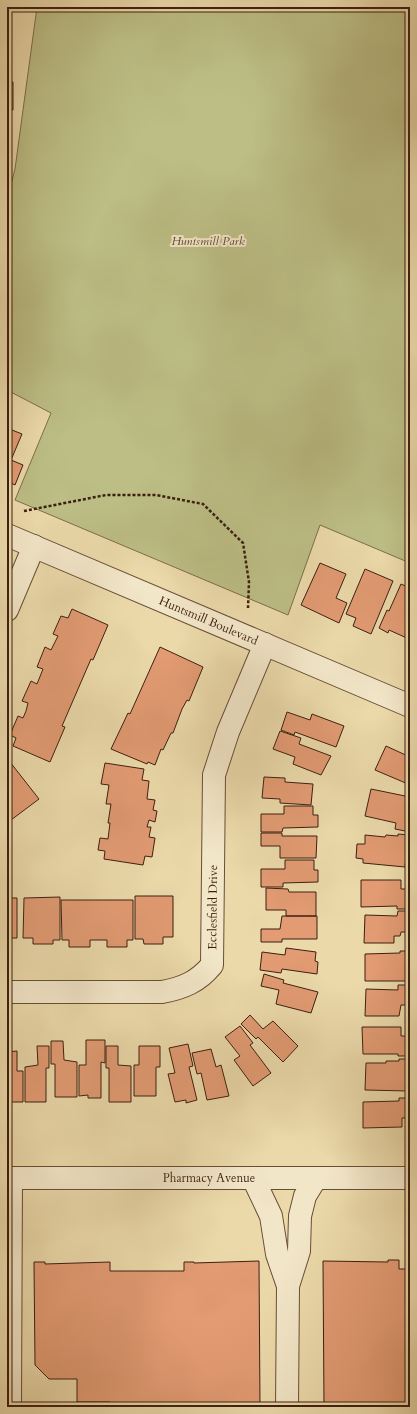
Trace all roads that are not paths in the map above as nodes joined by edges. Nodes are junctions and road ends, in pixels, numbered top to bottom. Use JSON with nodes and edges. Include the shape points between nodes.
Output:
{"nodes":[{"id":1,"x":7,"y":535,"type":"edge"},
{"id":2,"x":34,"y":546,"type":"junction"},
{"id":3,"x":7,"y":610,"type":"edge"},
{"id":4,"x":266,"y":644,"type":"junction"},
{"id":5,"x":410,"y":706,"type":"edge"},
{"id":6,"x":7,"y":992,"type":"edge"},
{"id":7,"x":9,"y":1178,"type":"edge"},
{"id":8,"x":253,"y":1178,"type":"junction"},
{"id":9,"x":316,"y":1178,"type":"junction"},
{"id":10,"x":410,"y":1178,"type":"edge"},
{"id":11,"x":9,"y":1269,"type":"edge"},
{"id":12,"x":288,"y":1286,"type":"junction"},
{"id":13,"x":10,"y":1407,"type":"edge"},
{"id":14,"x":288,"y":1407,"type":"edge"}],
"edges":[{"from":1,"to":2,"type":"street","name":"Huntsmill Boulevard"},
{"from":2,"to":3,"type":"street"},
{"from":2,"to":4,"type":"street","name":"Huntsmill Boulevard"},
{"from":4,"to":5,"type":"street","name":"Huntsmill Boulevard"},
{"from":4,"to":6,"type":"street","name":"Ecclesfield Drive","via":[[228,732],[214,775],[212,965],[194,983],[162,992]]},
{"from":7,"to":8,"type":"street","name":"Pharmacy Avenue"},
{"from":7,"to":11,"type":"street"},
{"from":8,"to":9,"type":"street","name":"Pharmacy Avenue"},
{"from":8,"to":12,"type":"street","via":[[271,1216],[277,1254]]},
{"from":9,"to":10,"type":"street","name":"Pharmacy Avenue"},
{"from":9,"to":12,"type":"street","via":[[305,1196],[300,1216],[299,1251]]},
{"from":11,"to":13,"type":"street"},
{"from":12,"to":14,"type":"street"}]}
